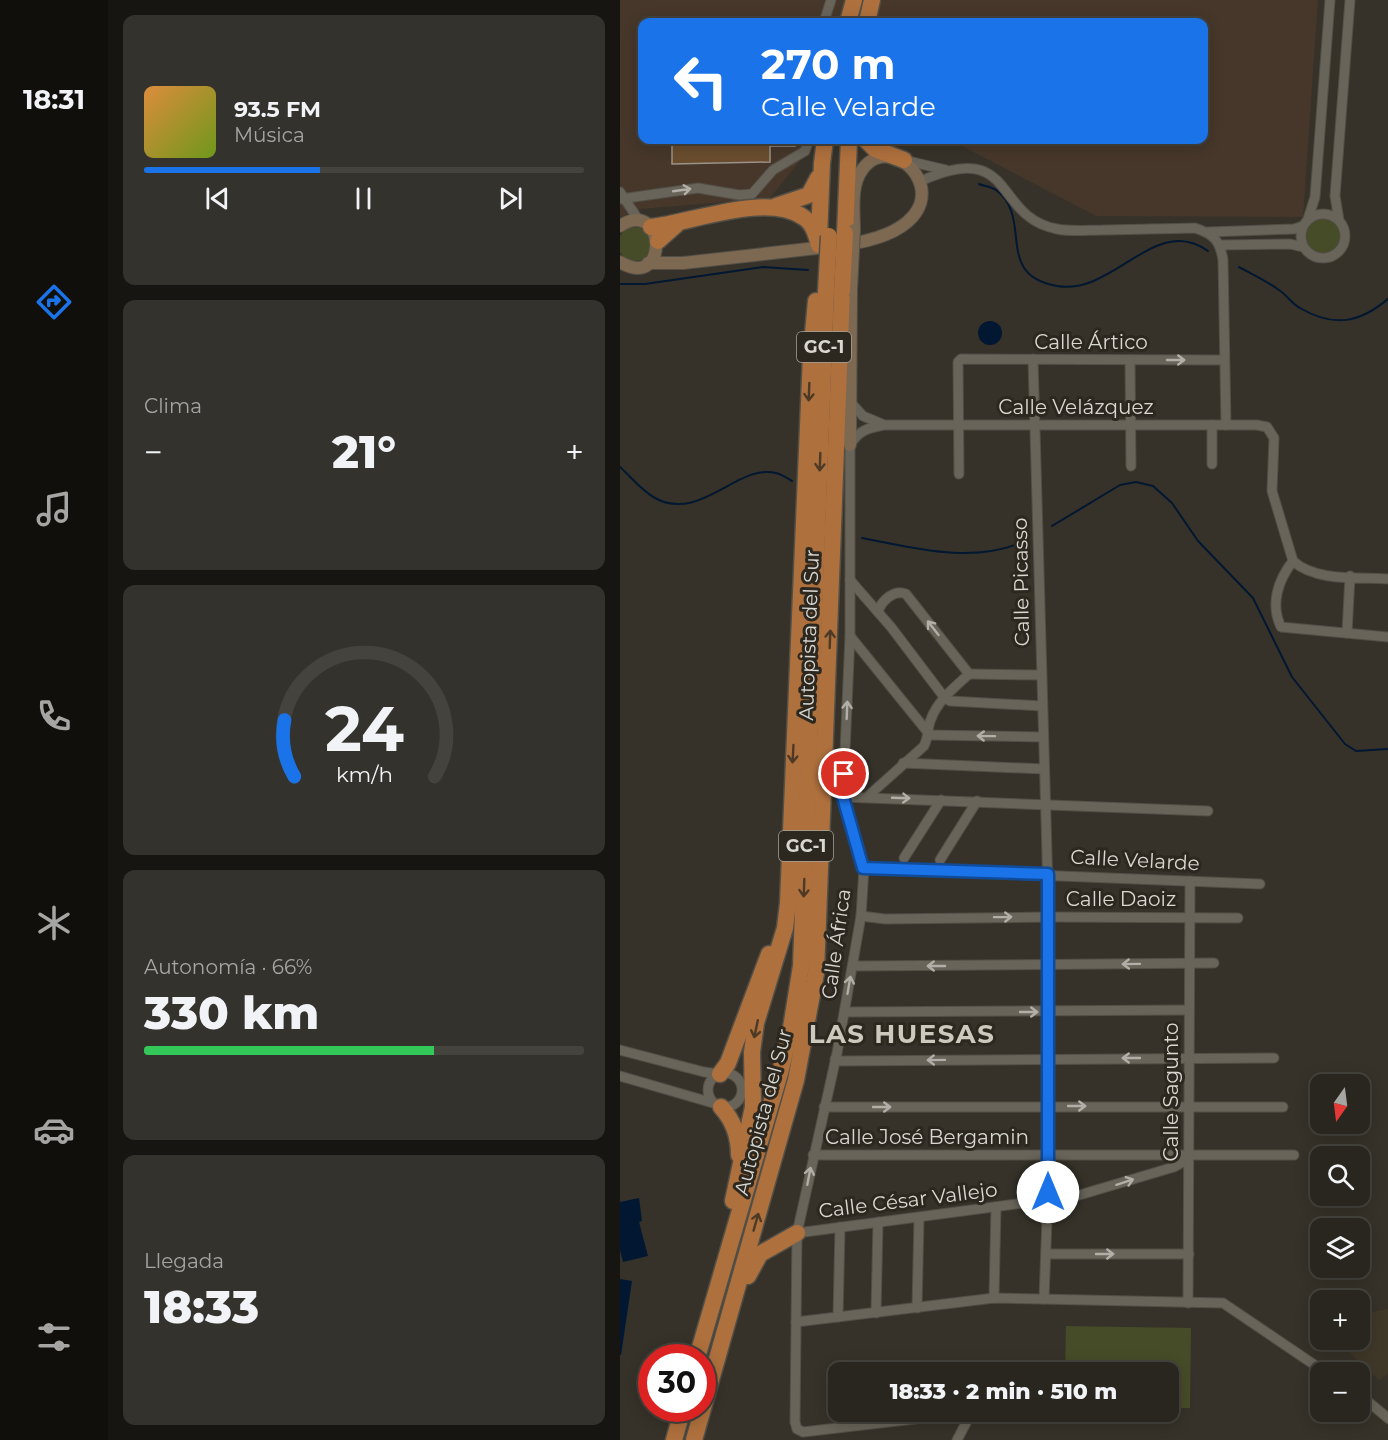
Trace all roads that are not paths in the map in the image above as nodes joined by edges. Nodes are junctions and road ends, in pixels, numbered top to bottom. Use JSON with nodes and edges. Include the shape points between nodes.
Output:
{"nodes":[{"id":1,"x":831,"y":0,"type":"edge"},
{"id":2,"x":854,"y":0,"type":"edge"},
{"id":3,"x":872,"y":0,"type":"edge"},
{"id":4,"x":879,"y":0,"type":"edge"},
{"id":5,"x":1330,"y":0,"type":"edge"},
{"id":6,"x":1350,"y":0,"type":"edge"},
{"id":7,"x":825,"y":18,"type":"edge"},
{"id":8,"x":849,"y":18,"type":"edge"},
{"id":9,"x":868,"y":18,"type":"edge"},
{"id":10,"x":875,"y":18,"type":"edge"},
{"id":11,"x":808,"y":144,"type":"edge"},
{"id":12,"x":824,"y":144,"type":"edge"},
{"id":13,"x":834,"y":144,"type":"edge"},
{"id":14,"x":849,"y":144,"type":"edge"},
{"id":15,"x":858,"y":144,"type":"edge"},
{"id":16,"x":870,"y":144,"type":"edge"},
{"id":17,"x":904,"y":160,"type":"junction"},
{"id":18,"x":822,"y":163,"type":"junction"},
{"id":19,"x":946,"y":170,"type":"junction"},
{"id":20,"x":921,"y":181,"type":"junction"},
{"id":21,"x":855,"y":188,"type":"junction"},
{"id":22,"x":621,"y":196,"type":"edge"},
{"id":23,"x":1336,"y":196,"type":"junction"},
{"id":24,"x":1315,"y":197,"type":"junction"},
{"id":25,"x":763,"y":209,"type":"junction"},
{"id":26,"x":1324,"y":214,"type":"junction"},
{"id":27,"x":1338,"y":220,"type":"junction"},
{"id":28,"x":1305,"y":223,"type":"junction"},
{"id":29,"x":620,"y":226,"type":"edge"},
{"id":30,"x":1208,"y":232,"type":"junction"},
{"id":31,"x":652,"y":235,"type":"junction"},
{"id":32,"x":833,"y":237,"type":"junction"},
{"id":33,"x":1221,"y":245,"type":"junction"},
{"id":34,"x":1303,"y":247,"type":"junction"},
{"id":35,"x":620,"y":262,"type":"edge"},
{"id":36,"x":648,"y":263,"type":"junction"},
{"id":37,"x":683,"y":263,"type":"junction"},
{"id":38,"x":834,"y":291,"type":"junction"},
{"id":39,"x":849,"y":345,"type":"junction"},
{"id":40,"x":1224,"y":357,"type":"junction"},
{"id":41,"x":1033,"y":359,"type":"junction"},
{"id":42,"x":1130,"y":360,"type":"junction"},
{"id":43,"x":852,"y":404,"type":"junction"},
{"id":44,"x":884,"y":425,"type":"junction"},
{"id":45,"x":1034,"y":425,"type":"junction"},
{"id":46,"x":1130,"y":425,"type":"junction"},
{"id":47,"x":1212,"y":425,"type":"junction"},
{"id":48,"x":1226,"y":425,"type":"junction"},
{"id":49,"x":958,"y":426,"type":"junction"},
{"id":50,"x":850,"y":445,"type":"junction"},
{"id":51,"x":1212,"y":464,"type":"dead end"},
{"id":52,"x":1131,"y":466,"type":"dead end"},
{"id":53,"x":959,"y":474,"type":"dead end"},
{"id":54,"x":848,"y":478,"type":"junction"},
{"id":55,"x":842,"y":507,"type":"junction"},
{"id":56,"x":1293,"y":561,"type":"junction"},
{"id":57,"x":1350,"y":576,"type":"junction"},
{"id":58,"x":1388,"y":579,"type":"edge"},
{"id":59,"x":850,"y":580,"type":"junction"},
{"id":60,"x":832,"y":591,"type":"junction"},
{"id":61,"x":866,"y":598,"type":"junction"},
{"id":62,"x":884,"y":601,"type":"junction"},
{"id":63,"x":878,"y":612,"type":"junction"},
{"id":64,"x":1347,"y":633,"type":"junction"},
{"id":65,"x":850,"y":636,"type":"junction"},
{"id":66,"x":1388,"y":638,"type":"edge"},
{"id":67,"x":969,"y":674,"type":"junction"},
{"id":68,"x":1041,"y":675,"type":"junction"},
{"id":69,"x":944,"y":698,"type":"junction"},
{"id":70,"x":1042,"y":706,"type":"junction"},
{"id":71,"x":930,"y":735,"type":"junction"},
{"id":72,"x":1043,"y":737,"type":"junction"},
{"id":73,"x":904,"y":763,"type":"junction"},
{"id":74,"x":1044,"y":769,"type":"junction"},
{"id":75,"x":843,"y":797,"type":"junction"},
{"id":76,"x":867,"y":797,"type":"junction"},
{"id":77,"x":941,"y":800,"type":"junction"},
{"id":78,"x":977,"y":801,"type":"junction"},
{"id":79,"x":1045,"y":804,"type":"junction"},
{"id":80,"x":1208,"y":811,"type":"dead end"},
{"id":81,"x":904,"y":858,"type":"dead end"},
{"id":82,"x":940,"y":860,"type":"dead end"},
{"id":83,"x":863,"y":868,"type":"junction"},
{"id":84,"x":1048,"y":874,"type":"junction"},
{"id":85,"x":1190,"y":881,"type":"junction"},
{"id":86,"x":1260,"y":884,"type":"dead end"},
{"id":87,"x":788,"y":903,"type":"junction"},
{"id":88,"x":861,"y":916,"type":"junction"},
{"id":89,"x":1049,"y":916,"type":"junction"},
{"id":90,"x":1190,"y":917,"type":"junction"},
{"id":91,"x":1238,"y":918,"type":"dead end"},
{"id":92,"x":1214,"y":963,"type":"dead end"},
{"id":93,"x":853,"y":964,"type":"junction"},
{"id":94,"x":1189,"y":964,"type":"junction"},
{"id":95,"x":1049,"y":965,"type":"junction"},
{"id":96,"x":1189,"y":1010,"type":"junction"},
{"id":97,"x":845,"y":1012,"type":"junction"},
{"id":98,"x":1049,"y":1012,"type":"junction"},
{"id":99,"x":620,"y":1050,"type":"edge"},
{"id":100,"x":1049,"y":1058,"type":"junction"},
{"id":101,"x":1274,"y":1058,"type":"dead end"},
{"id":102,"x":835,"y":1059,"type":"junction"},
{"id":103,"x":1190,"y":1059,"type":"junction"},
{"id":104,"x":719,"y":1074,"type":"junction"},
{"id":105,"x":620,"y":1076,"type":"edge"},
{"id":106,"x":717,"y":1105,"type":"junction"},
{"id":107,"x":1049,"y":1106,"type":"junction"},
{"id":108,"x":824,"y":1107,"type":"junction"},
{"id":109,"x":1190,"y":1107,"type":"junction"},
{"id":110,"x":1283,"y":1107,"type":"dead end"},
{"id":111,"x":1049,"y":1154,"type":"junction"},
{"id":112,"x":1165,"y":1154,"type":"junction"},
{"id":113,"x":1189,"y":1154,"type":"junction"},
{"id":114,"x":813,"y":1155,"type":"junction"},
{"id":115,"x":1294,"y":1155,"type":"dead end"},
{"id":116,"x":1175,"y":1167,"type":"junction"},
{"id":117,"x":1163,"y":1170,"type":"junction"},
{"id":118,"x":1189,"y":1177,"type":"junction"},
{"id":119,"x":735,"y":1193,"type":"junction"},
{"id":120,"x":1048,"y":1200,"type":"junction"},
{"id":121,"x":996,"y":1207,"type":"junction"},
{"id":122,"x":919,"y":1218,"type":"junction"},
{"id":123,"x":878,"y":1222,"type":"junction"},
{"id":124,"x":840,"y":1227,"type":"junction"},
{"id":125,"x":797,"y":1233,"type":"junction"},
{"id":126,"x":1046,"y":1254,"type":"junction"},
{"id":127,"x":1189,"y":1254,"type":"junction"},
{"id":128,"x":994,"y":1299,"type":"junction"},
{"id":129,"x":1044,"y":1299,"type":"junction"},
{"id":130,"x":1188,"y":1303,"type":"junction"},
{"id":131,"x":917,"y":1308,"type":"junction"},
{"id":132,"x":876,"y":1313,"type":"junction"},
{"id":133,"x":838,"y":1317,"type":"junction"},
{"id":134,"x":708,"y":1319,"type":"junction"},
{"id":135,"x":796,"y":1322,"type":"junction"},
{"id":136,"x":701,"y":1344,"type":"edge"},
{"id":137,"x":1310,"y":1362,"type":"edge"},
{"id":138,"x":1370,"y":1404,"type":"edge"},
{"id":139,"x":1388,"y":1419,"type":"edge"},
{"id":140,"x":679,"y":1422,"type":"edge"},
{"id":141,"x":674,"y":1440,"type":"edge"},
{"id":142,"x":695,"y":1440,"type":"edge"},
{"id":143,"x":957,"y":1440,"type":"edge"}],
"edges":[{"from":1,"to":7,"type":"street"},
{"from":2,"to":8,"type":"highway"},
{"from":3,"to":9,"type":"highway"},
{"from":4,"to":10,"type":"highway"},
{"from":5,"to":24,"type":"street"},
{"from":6,"to":23,"type":"street"},
{"from":22,"to":11,"type":"street","one_way":true,"via":[[698,188],[752,194],[773,170],[805,151]]},
{"from":12,"to":18,"type":"highway"},
{"from":13,"to":32,"type":"highway","name":"Autopista del Sur","number":"GC-1"},
{"from":14,"to":32,"type":"highway","name":"Autopista del Sur","number":"GC-1"},
{"from":15,"to":21,"type":"highway"},
{"from":16,"to":17,"type":"highway"},
{"from":17,"to":19,"type":"street"},
{"from":17,"to":20,"type":"street"},
{"from":17,"to":21,"type":"street","via":[[875,161],[861,172]]},
{"from":18,"to":25,"type":"highway","via":[[817,184],[809,195]]},
{"from":18,"to":32,"type":"highway"},
{"from":19,"to":20,"type":"street"},
{"from":19,"to":30,"type":"street","via":[[965,168],[995,176],[1034,220],[1056,229],[1195,228]]},
{"from":20,"to":37,"type":"street","via":[[919,207],[913,218],[878,238]]},
{"from":21,"to":32,"type":"street"},
{"from":22,"to":31,"type":"street"},
{"from":23,"to":26,"type":"street"},
{"from":23,"to":27,"type":"street"},
{"from":24,"to":26,"type":"street"},
{"from":24,"to":28,"type":"street"},
{"from":25,"to":31,"type":"highway","via":[[718,213]]},
{"from":25,"to":32,"type":"highway","via":[[792,212]]},
{"from":26,"to":27,"type":"street"},
{"from":26,"to":28,"type":"street"},
{"from":27,"to":34,"type":"street","via":[[1345,239],[1338,253],[1315,258]]},
{"from":28,"to":30,"type":"street","via":[[1294,229]]},
{"from":28,"to":34,"type":"street","via":[[1300,240]]},
{"from":29,"to":31,"type":"street","via":[[628,222]]},
{"from":30,"to":33,"type":"street"},
{"from":31,"to":36,"type":"street"},
{"from":31,"to":37,"type":"street","via":[[669,259]]},
{"from":32,"to":38,"type":"highway","name":"Autopista del Sur","number":"GC-1","bridge":true},
{"from":32,"to":38,"type":"street","bridge":true},
{"from":33,"to":34,"type":"street"},
{"from":33,"to":40,"type":"street"},
{"from":35,"to":36,"type":"street","via":[[634,268]]},
{"from":36,"to":37,"type":"street"},
{"from":38,"to":39,"type":"street"},
{"from":38,"to":60,"type":"highway","name":"Autopista del Sur","number":"GC-1"},
{"from":38,"to":87,"type":"highway","one_way":true,"via":[[811,356]]},
{"from":38,"to":134,"type":"highway","name":"Autopista del Sur","number":"GC-1","one_way":true,"via":[[801,966],[780,1073]]},
{"from":39,"to":43,"type":"street"},
{"from":39,"to":55,"type":"highway"},
{"from":42,"to":40,"type":"street","name":"Calle Ártico","one_way":true},
{"from":40,"to":48,"type":"street"},
{"from":41,"to":42,"type":"street","name":"Calle Ártico"},
{"from":41,"to":45,"type":"street","name":"Calle Picasso"},
{"from":41,"to":49,"type":"street","name":"Calle Ártico","via":[[961,359]]},
{"from":42,"to":46,"type":"street"},
{"from":43,"to":44,"type":"street","name":"Calle Velázquez","via":[[863,416]]},
{"from":43,"to":50,"type":"street"},
{"from":44,"to":49,"type":"street","name":"Calle Velázquez"},
{"from":44,"to":50,"type":"street","name":"Calle Velázquez","via":[[866,428]]},
{"from":45,"to":46,"type":"street","name":"Calle Velázquez"},
{"from":45,"to":49,"type":"street","name":"Calle Velázquez"},
{"from":45,"to":68,"type":"street","name":"Calle Picasso"},
{"from":46,"to":47,"type":"street","name":"Calle Velázquez"},
{"from":46,"to":52,"type":"street"},
{"from":47,"to":48,"type":"street","name":"Calle Velázquez"},
{"from":47,"to":51,"type":"street"},
{"from":48,"to":56,"type":"street","name":"Calle Velázquez","via":[[1267,427],[1274,438],[1272,491]]},
{"from":49,"to":53,"type":"street"},
{"from":50,"to":54,"type":"street","name":"Calle África"},
{"from":54,"to":55,"type":"highway"},
{"from":54,"to":59,"type":"street","name":"Calle África"},
{"from":55,"to":60,"type":"highway"},
{"from":56,"to":57,"type":"street","via":[[1308,572]]},
{"from":56,"to":64,"type":"street","via":[[1278,581],[1276,616],[1281,627]]},
{"from":57,"to":58,"type":"street"},
{"from":57,"to":64,"type":"street"},
{"from":59,"to":61,"type":"street"},
{"from":59,"to":65,"type":"street","name":"Calle África"},
{"from":142,"to":60,"type":"highway","name":"Autopista del Sur","number":"GC-1","one_way":true,"via":[[807,1032],[816,973]]},
{"from":61,"to":62,"type":"street"},
{"from":61,"to":63,"type":"street"},
{"from":62,"to":63,"type":"street"},
{"from":67,"to":62,"type":"street","one_way":true,"via":[[906,594],[895,593]]},
{"from":63,"to":69,"type":"street"},
{"from":64,"to":66,"type":"street"},
{"from":65,"to":71,"type":"street"},
{"from":75,"to":65,"type":"street","name":"Calle África","one_way":true},
{"from":67,"to":68,"type":"street"},
{"from":67,"to":69,"type":"street"},
{"from":68,"to":70,"type":"street","name":"Calle Picasso"},
{"from":69,"to":70,"type":"street"},
{"from":69,"to":71,"type":"street","via":[[932,714]]},
{"from":70,"to":72,"type":"street","name":"Calle Picasso"},
{"from":72,"to":71,"type":"street","one_way":true},
{"from":71,"to":73,"type":"street","via":[[924,746]]},
{"from":72,"to":74,"type":"street","name":"Calle Picasso"},
{"from":73,"to":74,"type":"street"},
{"from":73,"to":76,"type":"street"},
{"from":74,"to":79,"type":"street","name":"Calle Picasso"},
{"from":75,"to":76,"type":"street"},
{"from":75,"to":83,"type":"street","name":"Calle África"},
{"from":76,"to":77,"type":"street","one_way":true},
{"from":77,"to":78,"type":"street"},
{"from":77,"to":81,"type":"street"},
{"from":78,"to":79,"type":"street"},
{"from":78,"to":82,"type":"street"},
{"from":79,"to":80,"type":"street"},
{"from":79,"to":84,"type":"street","name":"Calle Picasso"},
{"from":83,"to":84,"type":"street","name":"Calle Velarde"},
{"from":83,"to":88,"type":"street","name":"Calle África"},
{"from":84,"to":85,"type":"street","name":"Calle Velarde"},
{"from":84,"to":89,"type":"street","name":"Calle Picasso"},
{"from":85,"to":86,"type":"street","name":"Calle Velarde"},
{"from":85,"to":90,"type":"street","name":"Calle Sagunto"},
{"from":87,"to":104,"type":"highway","via":[[728,1063]]},
{"from":87,"to":119,"type":"highway","one_way":true,"via":[[785,928],[756,1023],[753,1107]]},
{"from":88,"to":89,"type":"street","name":"Calle Daoiz","one_way":true,"via":[[885,920]]},
{"from":88,"to":93,"type":"street","name":"Calle África"},
{"from":89,"to":90,"type":"street","name":"Calle Daoiz"},
{"from":89,"to":95,"type":"street","name":"Calle Picasso"},
{"from":90,"to":91,"type":"street","name":"Calle Daoiz"},
{"from":90,"to":94,"type":"street","name":"Calle Sagunto"},
{"from":92,"to":94,"type":"street"},
{"from":95,"to":93,"type":"street","one_way":true},
{"from":97,"to":93,"type":"street","name":"Calle África","one_way":true},
{"from":94,"to":95,"type":"street","one_way":true},
{"from":94,"to":96,"type":"street","name":"Calle Sagunto"},
{"from":95,"to":98,"type":"street","name":"Calle Picasso"},
{"from":96,"to":98,"type":"street"},
{"from":96,"to":103,"type":"street","name":"Calle Sagunto"},
{"from":97,"to":98,"type":"street","one_way":true},
{"from":97,"to":102,"type":"street","name":"Calle África"},
{"from":98,"to":100,"type":"street","name":"Calle Picasso"},
{"from":99,"to":104,"type":"street"},
{"from":100,"to":102,"type":"street","one_way":true},
{"from":103,"to":100,"type":"street","one_way":true},
{"from":100,"to":107,"type":"street","name":"Calle Picasso"},
{"from":101,"to":103,"type":"street"},
{"from":102,"to":108,"type":"street","name":"Calle África"},
{"from":103,"to":109,"type":"street","name":"Calle Sagunto"},
{"from":104,"to":106,"type":"street","via":[[709,1084],[708,1094]]},
{"from":104,"to":106,"type":"street","via":[[736,1077],[742,1092],[737,1102]]},
{"from":105,"to":106,"type":"street"},
{"from":106,"to":119,"type":"highway","via":[[730,1116],[737,1131]]},
{"from":108,"to":107,"type":"street","one_way":true},
{"from":107,"to":109,"type":"street","one_way":true},
{"from":107,"to":111,"type":"street","name":"Calle Picasso"},
{"from":108,"to":114,"type":"street","name":"Calle África"},
{"from":109,"to":110,"type":"street"},
{"from":109,"to":113,"type":"street","name":"Calle Sagunto"},
{"from":111,"to":112,"type":"street","name":"Calle José Bergamin"},
{"from":111,"to":114,"type":"street","name":"Calle José Bergamin"},
{"from":111,"to":120,"type":"street","name":"Calle Picasso"},
{"from":112,"to":113,"type":"street","name":"Calle José Bergamin"},
{"from":112,"to":117,"type":"street","via":[[1168,1160]]},
{"from":113,"to":115,"type":"street","name":"Calle José Bergamin"},
{"from":113,"to":116,"type":"street","name":"Calle César Vallejo"},
{"from":113,"to":118,"type":"street","name":"Calle Sagunto"},
{"from":125,"to":114,"type":"street","name":"Calle África","one_way":true},
{"from":116,"to":117,"type":"street","name":"Calle César Vallejo"},
{"from":116,"to":118,"type":"street"},
{"from":120,"to":117,"type":"street","name":"Calle César Vallejo","one_way":true,"via":[[1096,1192]]},
{"from":118,"to":127,"type":"street","name":"Calle Sagunto"},
{"from":119,"to":134,"type":"highway","via":[[714,1267]]},
{"from":120,"to":121,"type":"street","name":"Calle César Vallejo"},
{"from":120,"to":126,"type":"street","name":"Calle Picasso"},
{"from":121,"to":122,"type":"street","name":"Calle César Vallejo"},
{"from":121,"to":128,"type":"street"},
{"from":122,"to":123,"type":"street","name":"Calle César Vallejo"},
{"from":122,"to":131,"type":"street"},
{"from":123,"to":124,"type":"street","name":"Calle César Vallejo"},
{"from":123,"to":132,"type":"street"},
{"from":124,"to":125,"type":"street","name":"Calle César Vallejo"},
{"from":124,"to":133,"type":"street"},
{"from":125,"to":135,"type":"street","name":"Calle África"},
{"from":125,"to":142,"type":"highway","via":[[760,1254],[749,1271],[713,1404]]},
{"from":126,"to":127,"type":"street","one_way":true},
{"from":126,"to":129,"type":"street","name":"Calle Picasso"},
{"from":127,"to":130,"type":"street","name":"Calle Sagunto"},
{"from":128,"to":129,"type":"street"},
{"from":128,"to":131,"type":"street"},
{"from":129,"to":130,"type":"street"},
{"from":130,"to":137,"type":"street","via":[[1223,1303]]},
{"from":131,"to":132,"type":"street"},
{"from":132,"to":133,"type":"street"},
{"from":133,"to":135,"type":"street"},
{"from":134,"to":136,"type":"highway","name":"Autopista del Sur","number":"GC-1"},
{"from":135,"to":143,"type":"street","name":"Calle África","via":[[797,1429],[803,1432],[960,1416],[966,1423]]},
{"from":138,"to":139,"type":"street"},
{"from":140,"to":141,"type":"highway"}]}
